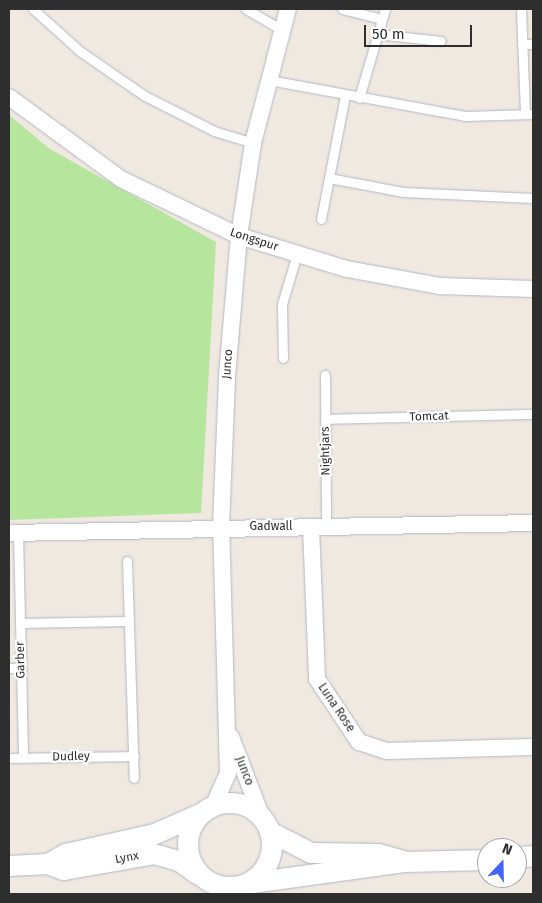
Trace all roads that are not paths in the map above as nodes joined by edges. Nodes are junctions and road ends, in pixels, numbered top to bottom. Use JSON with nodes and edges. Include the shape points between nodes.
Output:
{"nodes":[{"id":1,"x":33,"y":9,"type":"edge"},
{"id":2,"x":246,"y":9,"type":"edge"},
{"id":3,"x":288,"y":9,"type":"edge"},
{"id":4,"x":342,"y":9,"type":"edge"},
{"id":5,"x":385,"y":9,"type":"edge"},
{"id":6,"x":521,"y":9,"type":"edge"},
{"id":7,"x":382,"y":19,"type":"junction"},
{"id":8,"x":282,"y":30,"type":"junction"},
{"id":9,"x":378,"y":34,"type":"junction"},
{"id":10,"x":441,"y":41,"type":"dead end"},
{"id":11,"x":522,"y":44,"type":"junction"},
{"id":12,"x":533,"y":44,"type":"edge"},
{"id":13,"x":269,"y":80,"type":"junction"},
{"id":14,"x":345,"y":95,"type":"junction"},
{"id":15,"x":9,"y":97,"type":"edge"},
{"id":16,"x":359,"y":98,"type":"junction"},
{"id":17,"x":529,"y":114,"type":"edge"},
{"id":18,"x":252,"y":144,"type":"junction"},
{"id":19,"x":329,"y":178,"type":"junction"},
{"id":20,"x":533,"y":198,"type":"edge"},
{"id":21,"x":321,"y":219,"type":"dead end"},
{"id":22,"x":239,"y":236,"type":"junction"},
{"id":23,"x":297,"y":254,"type":"junction"},
{"id":24,"x":533,"y":289,"type":"edge"},
{"id":25,"x":283,"y":358,"type":"dead end"},
{"id":26,"x":325,"y":376,"type":"dead end"},
{"id":27,"x":533,"y":414,"type":"edge"},
{"id":28,"x":325,"y":419,"type":"junction"},
{"id":29,"x":533,"y":523,"type":"edge"},
{"id":30,"x":221,"y":527,"type":"junction"},
{"id":31,"x":319,"y":527,"type":"junction"},
{"id":32,"x":13,"y":532,"type":"edge"},
{"id":33,"x":127,"y":561,"type":"dead end"},
{"id":34,"x":129,"y":621,"type":"junction"},
{"id":35,"x":20,"y":622,"type":"junction"},
{"id":36,"x":9,"y":668,"type":"edge"},
{"id":37,"x":21,"y":668,"type":"junction"},
{"id":38,"x":227,"y":726,"type":"junction"},
{"id":39,"x":533,"y":747,"type":"edge"},
{"id":40,"x":134,"y":756,"type":"junction"},
{"id":41,"x":9,"y":758,"type":"edge"},
{"id":42,"x":23,"y":758,"type":"junction"},
{"id":43,"x":134,"y":778,"type":"dead end"},
{"id":44,"x":206,"y":812,"type":"junction"},
{"id":45,"x":266,"y":824,"type":"junction"},
{"id":46,"x":477,"y":860,"type":"edge"},
{"id":47,"x":406,"y":862,"type":"junction"},
{"id":48,"x":48,"y":864,"type":"junction"},
{"id":49,"x":9,"y":866,"type":"edge"},
{"id":50,"x":202,"y":877,"type":"junction"},
{"id":51,"x":252,"y":883,"type":"junction"}],
"edges":[{"from":1,"to":18,"type":"lane","via":[[81,52],[145,96],[214,131]]},
{"from":2,"to":8,"type":"lane"},
{"from":3,"to":8,"type":"street","name":"Junco"},
{"from":4,"to":7,"type":"lane"},
{"from":5,"to":7,"type":"lane"},
{"from":6,"to":11,"type":"lane"},
{"from":7,"to":9,"type":"lane"},
{"from":8,"to":13,"type":"street","name":"Junco"},
{"from":9,"to":10,"type":"lane"},
{"from":9,"to":16,"type":"lane"},
{"from":11,"to":12,"type":"lane"},
{"from":11,"to":17,"type":"lane"},
{"from":13,"to":14,"type":"lane"},
{"from":13,"to":18,"type":"street","name":"Junco"},
{"from":14,"to":16,"type":"lane"},
{"from":14,"to":19,"type":"lane"},
{"from":15,"to":22,"type":"street","name":"Longspur","via":[[121,179],[191,217]]},
{"from":16,"to":17,"type":"lane","via":[[465,116]]},
{"from":18,"to":22,"type":"street","name":"Junco"},
{"from":19,"to":20,"type":"lane","via":[[403,192]]},
{"from":19,"to":21,"type":"lane"},
{"from":22,"to":23,"type":"street","name":"Longspur"},
{"from":22,"to":30,"type":"street","name":"Junco"},
{"from":23,"to":24,"type":"street","name":"Longspur","via":[[348,269],[440,286]]},
{"from":23,"to":25,"type":"lane","via":[[282,304]]},
{"from":26,"to":28,"type":"lane","name":"Nightjars"},
{"from":27,"to":28,"type":"lane","name":"Tomcat"},
{"from":28,"to":31,"type":"lane","name":"Nightjars"},
{"from":29,"to":31,"type":"street","name":"Gadwall"},
{"from":30,"to":31,"type":"street","name":"Gadwall"},
{"from":30,"to":32,"type":"street","name":"Gadwall"},
{"from":30,"to":38,"type":"street","name":"Junco"},
{"from":31,"to":39,"type":"street","name":"Luna Rose","via":[[316,679],[359,742],[386,751]]},
{"from":32,"to":35,"type":"lane","name":"Garber"},
{"from":33,"to":34,"type":"lane"},
{"from":34,"to":35,"type":"lane"},
{"from":34,"to":40,"type":"lane"},
{"from":35,"to":37,"type":"lane","name":"Garber"},
{"from":36,"to":37,"type":"lane"},
{"from":37,"to":42,"type":"lane","name":"Garber"},
{"from":38,"to":44,"type":"street","name":"Junco","via":[[228,773]]},
{"from":38,"to":45,"type":"street","name":"Junco"},
{"from":40,"to":42,"type":"lane","name":"Dudley"},
{"from":40,"to":43,"type":"lane"},
{"from":41,"to":42,"type":"lane","name":"Dudley"},
{"from":44,"to":45,"type":"street","via":[[240,804]]},
{"from":44,"to":48,"type":"street","name":"Lynx","via":[[155,834],[66,854]]},
{"from":44,"to":50,"type":"street","via":[[186,839],[192,864]]},
{"from":45,"to":47,"type":"street","via":[[311,853],[379,854]]},
{"from":45,"to":51,"type":"street","via":[[272,854],[264,874]]},
{"from":46,"to":47,"type":"street"},
{"from":47,"to":51,"type":"street"},
{"from":48,"to":49,"type":"street","name":"Lynx"},
{"from":48,"to":50,"type":"street","name":"Lynx","via":[[64,870],[154,854],[179,861]]},
{"from":50,"to":51,"type":"street","via":[[224,888]]}]}
